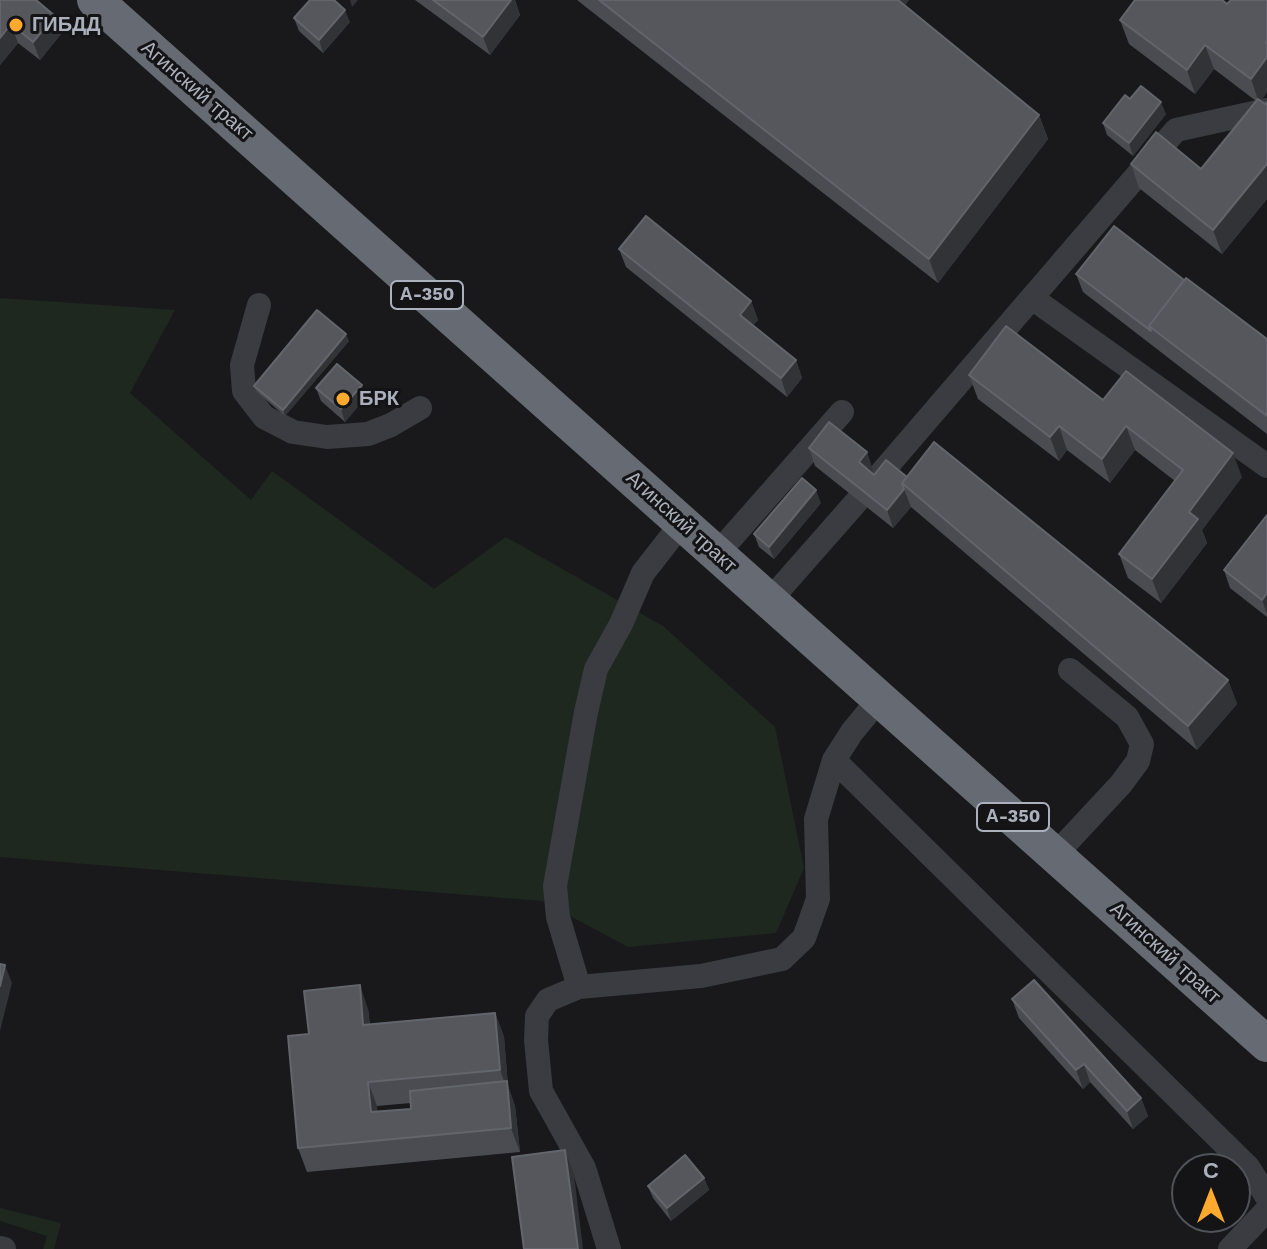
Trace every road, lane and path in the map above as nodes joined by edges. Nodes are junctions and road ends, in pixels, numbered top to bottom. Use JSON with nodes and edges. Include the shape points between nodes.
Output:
{"nodes":[{"id":1,"x":95,"y":0,"type":"edge"},
{"id":2,"x":1267,"y":110,"type":"edge"},
{"id":3,"x":1032,"y":298,"type":"junction"},
{"id":4,"x":259,"y":305,"type":"dead end"},
{"id":5,"x":420,"y":408,"type":"dead end"},
{"id":6,"x":842,"y":412,"type":"dead end"},
{"id":7,"x":1267,"y":466,"type":"edge"},
{"id":8,"x":682,"y":523,"type":"junction"},
{"id":9,"x":717,"y":554,"type":"junction"},
{"id":10,"x":770,"y":600,"type":"junction"},
{"id":11,"x":1070,"y":670,"type":"dead end"},
{"id":12,"x":880,"y":698,"type":"junction"},
{"id":13,"x":834,"y":760,"type":"junction"},
{"id":14,"x":1055,"y":855,"type":"junction"},
{"id":15,"x":579,"y":987,"type":"junction"},
{"id":16,"x":1267,"y":1044,"type":"edge"},
{"id":17,"x":1267,"y":1197,"type":"edge"},
{"id":18,"x":1267,"y":1210,"type":"edge"},
{"id":19,"x":609,"y":1249,"type":"edge"},
{"id":20,"x":1230,"y":1249,"type":"edge"}],
"edges":[{"from":1,"to":8,"type":"highway","name":"Агинский тракт","number":"А-350"},
{"from":2,"to":3,"type":"street","via":[[1176,130]]},
{"from":3,"to":7,"type":"street"},
{"from":3,"to":10,"type":"street"},
{"from":4,"to":5,"type":"street","via":[[242,365],[244,391],[264,417],[293,432],[327,437],[368,434]]},
{"from":6,"to":9,"type":"street"},
{"from":8,"to":9,"type":"highway","name":"Агинский тракт","number":"А-350"},
{"from":8,"to":15,"type":"street","via":[[643,573],[596,669],[586,712],[555,886],[558,917]]},
{"from":9,"to":10,"type":"highway","name":"Агинский тракт","number":"А-350"},
{"from":10,"to":12,"type":"highway","name":"Агинский тракт","number":"А-350"},
{"from":11,"to":14,"type":"street","via":[[1127,717],[1142,744],[1138,761],[1121,784]]},
{"from":12,"to":13,"type":"street"},
{"from":12,"to":14,"type":"highway","name":"Агинский тракт","number":"А-350"},
{"from":13,"to":15,"type":"street","via":[[816,819],[818,899],[804,938],[782,959],[701,976]]},
{"from":13,"to":17,"type":"street","via":[[1248,1167]]},
{"from":14,"to":16,"type":"highway","name":"Агинский тракт","number":"А-350"},
{"from":15,"to":19,"type":"street","via":[[548,1000],[537,1016],[541,1091],[584,1168]]},
{"from":18,"to":20,"type":"street"}]}
